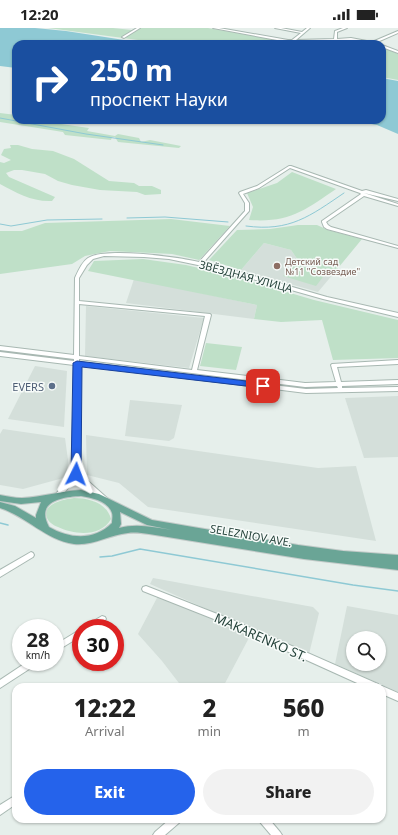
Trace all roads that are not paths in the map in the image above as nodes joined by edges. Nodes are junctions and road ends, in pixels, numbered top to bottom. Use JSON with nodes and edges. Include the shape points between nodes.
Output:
{"nodes":[{"id":1,"x":139,"y":28,"type":"edge"},
{"id":2,"x":214,"y":28,"type":"edge"},
{"id":3,"x":276,"y":28,"type":"edge"},
{"id":4,"x":309,"y":28,"type":"edge"},
{"id":5,"x":346,"y":28,"type":"edge"},
{"id":6,"x":398,"y":32,"type":"edge"},
{"id":7,"x":303,"y":33,"type":"junction"},
{"id":8,"x":123,"y":37,"type":"dead end"},
{"id":9,"x":287,"y":40,"type":"edge"},
{"id":10,"x":294,"y":40,"type":"edge"},
{"id":11,"x":335,"y":40,"type":"joint"},
{"id":12,"x":356,"y":40,"type":"edge"},
{"id":13,"x":382,"y":40,"type":"edge"},
{"id":14,"x":386,"y":48,"type":"edge"},
{"id":15,"x":398,"y":52,"type":"edge"},
{"id":16,"x":364,"y":193,"type":"junction"},
{"id":17,"x":398,"y":200,"type":"edge"},
{"id":18,"x":398,"y":205,"type":"edge"},
{"id":19,"x":398,"y":247,"type":"edge"},
{"id":20,"x":200,"y":263,"type":"junction"},
{"id":21,"x":78,"y":302,"type":"junction"},
{"id":22,"x":398,"y":315,"type":"edge"},
{"id":23,"x":0,"y":348,"type":"edge"},
{"id":24,"x":0,"y":354,"type":"edge"},
{"id":25,"x":77,"y":360,"type":"junction"},
{"id":26,"x":398,"y":362,"type":"edge"},
{"id":27,"x":194,"y":372,"type":"junction"},
{"id":28,"x":398,"y":382,"type":"edge"},
{"id":29,"x":339,"y":384,"type":"junction"},
{"id":30,"x":398,"y":389,"type":"edge"},
{"id":31,"x":341,"y":391,"type":"junction"},
{"id":32,"x":76,"y":474,"type":"junction"},
{"id":33,"x":55,"y":497,"type":"junction"},
{"id":34,"x":0,"y":498,"type":"edge"},
{"id":35,"x":108,"y":501,"type":"junction"},
{"id":36,"x":0,"y":505,"type":"edge"},
{"id":37,"x":46,"y":530,"type":"junction"},
{"id":38,"x":100,"y":536,"type":"junction"},
{"id":39,"x":31,"y":555,"type":"dead end"},
{"id":40,"x":398,"y":559,"type":"edge"},
{"id":41,"x":398,"y":566,"type":"edge"},
{"id":42,"x":0,"y":574,"type":"edge"},
{"id":43,"x":146,"y":589,"type":"dead end"},
{"id":44,"x":20,"y":671,"type":"edge"},
{"id":45,"x":366,"y":683,"type":"edge"},
{"id":46,"x":0,"y":684,"type":"edge"},
{"id":47,"x":386,"y":692,"type":"edge"},
{"id":48,"x":398,"y":697,"type":"edge"},
{"id":49,"x":12,"y":802,"type":"edge"},
{"id":50,"x":0,"y":811,"type":"edge"},
{"id":51,"x":172,"y":823,"type":"edge"},
{"id":52,"x":266,"y":823,"type":"edge"},
{"id":53,"x":158,"y":835,"type":"edge"},
{"id":54,"x":277,"y":835,"type":"edge"}],
"edges":[{"from":1,"to":8,"type":"street"},
{"from":2,"to":9,"type":"street"},
{"from":3,"to":7,"type":"street"},
{"from":4,"to":7,"type":"street"},
{"from":5,"to":11,"type":"street","via":[[336,32]]},
{"from":6,"to":13,"type":"street"},
{"from":7,"to":10,"type":"street"},
{"from":11,"to":12,"type":"street"},
{"from":14,"to":15,"type":"street"},
{"from":16,"to":17,"type":"street"},
{"from":16,"to":18,"type":"street"},
{"from":16,"to":19,"type":"street","via":[[326,220],[326,226]]},
{"from":16,"to":20,"type":"street","via":[[290,167],[258,187],[242,193],[248,203],[247,211]]},
{"from":20,"to":21,"type":"street","name":"ЗВЁЗДНАЯ УЛИЦА","via":[[136,254],[92,258],[83,266],[77,278]]},
{"from":20,"to":22,"type":"street","name":"ЗВЁЗДНАЯ УЛИЦА","via":[[316,296]]},
{"from":21,"to":25,"type":"street"},
{"from":21,"to":27,"type":"street","via":[[208,315]]},
{"from":23,"to":25,"type":"street"},
{"from":24,"to":25,"type":"street"},
{"from":25,"to":27,"type":"street"},
{"from":25,"to":31,"type":"street","via":[[306,391]]},
{"from":25,"to":32,"type":"street"},
{"from":26,"to":29,"type":"street","via":[[334,365]]},
{"from":27,"to":29,"type":"street","via":[[305,385]]},
{"from":28,"to":29,"type":"street"},
{"from":29,"to":31,"type":"street"},
{"from":30,"to":31,"type":"street"},
{"from":32,"to":33,"type":"street"},
{"from":32,"to":35,"type":"street"},
{"from":33,"to":34,"type":"main road","via":[[21,502]]},
{"from":33,"to":35,"type":"main road","via":[[82,493]]},
{"from":33,"to":37,"type":"main road","via":[[42,507],[40,514]]},
{"from":35,"to":38,"type":"main road","via":[[117,512],[117,524]]},
{"from":35,"to":40,"type":"main road","name":"SELEZNIOV AVE.","via":[[150,523],[298,549]]},
{"from":36,"to":37,"type":"main road","via":[[16,511]]},
{"from":37,"to":38,"type":"main road","via":[[71,540]]},
{"from":38,"to":41,"type":"main road","name":"SELEZNIOV AVE.","via":[[128,529],[149,530],[343,562]]},
{"from":39,"to":42,"type":"street"},
{"from":43,"to":45,"type":"street","name":"MAKARENKO ST.","via":[[232,623]]},
{"from":44,"to":46,"type":"street"},
{"from":47,"to":48,"type":"street"},
{"from":49,"to":50,"type":"street"},
{"from":51,"to":53,"type":"street"},
{"from":52,"to":54,"type":"street"}]}
